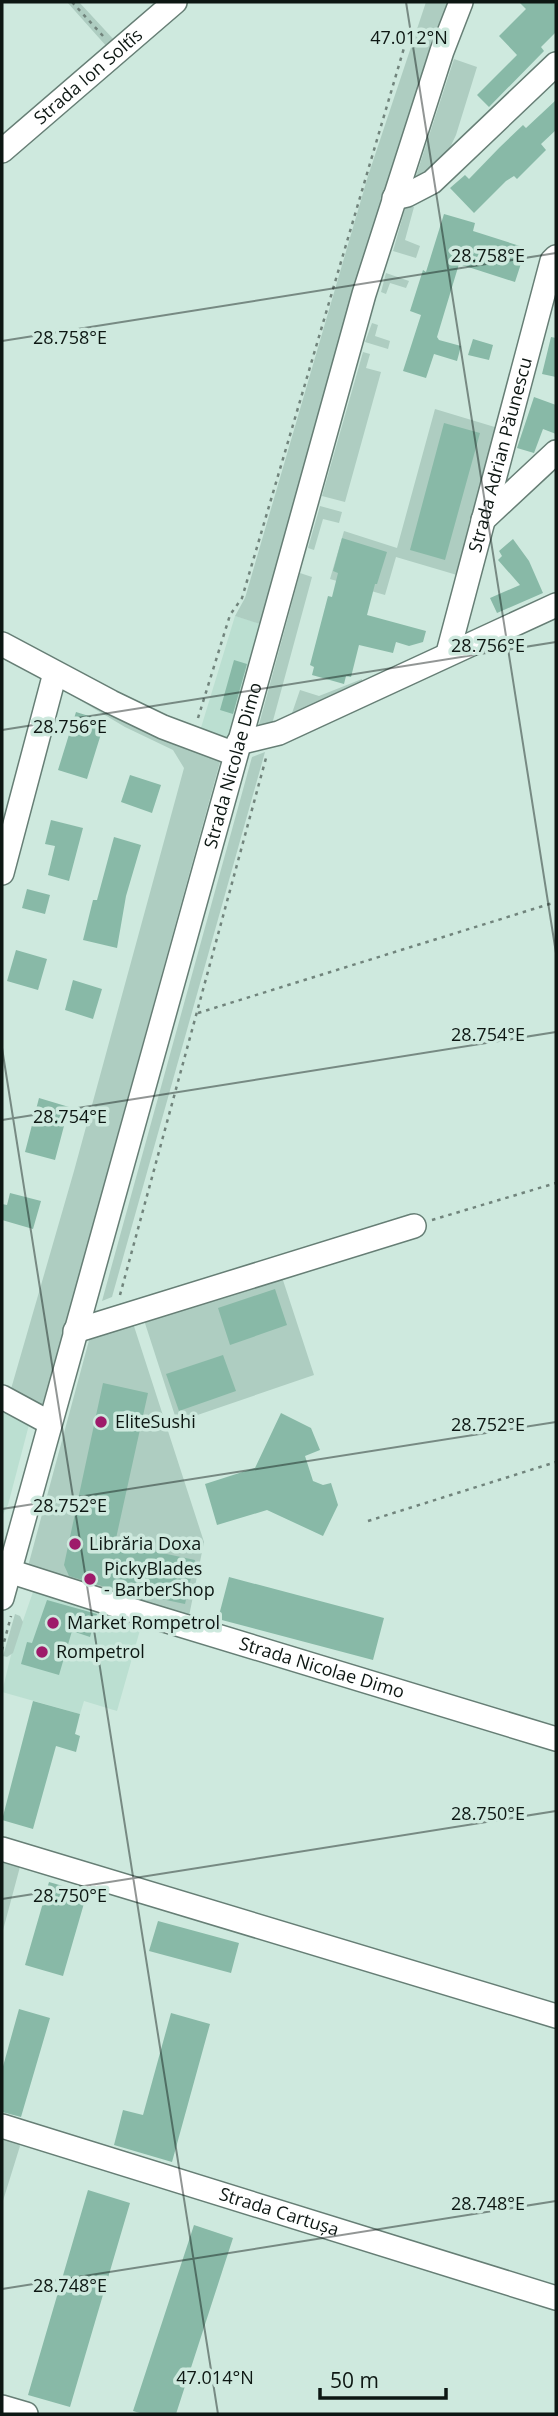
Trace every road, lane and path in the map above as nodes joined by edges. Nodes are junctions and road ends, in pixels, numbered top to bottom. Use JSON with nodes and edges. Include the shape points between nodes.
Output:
{"nodes":[{"id":1,"x":72,"y":2,"type":"edge"},
{"id":2,"x":175,"y":2,"type":"edge"},
{"id":3,"x":461,"y":2,"type":"edge"},
{"id":4,"x":404,"y":48,"type":"dead end"},
{"id":5,"x":117,"y":52,"type":"junction"},
{"id":6,"x":556,"y":64,"type":"edge"},
{"id":7,"x":2,"y":151,"type":"edge"},
{"id":8,"x":394,"y":198,"type":"junction"},
{"id":9,"x":556,"y":257,"type":"edge"},
{"id":10,"x":556,"y":452,"type":"edge"},
{"id":11,"x":483,"y":520,"type":"junction"},
{"id":12,"x":556,"y":605,"type":"edge"},
{"id":13,"x":2,"y":644,"type":"edge"},
{"id":14,"x":448,"y":653,"type":"junction"},
{"id":15,"x":55,"y":673,"type":"junction"},
{"id":16,"x":272,"y":735,"type":"junction"},
{"id":17,"x":192,"y":738,"type":"junction"},
{"id":18,"x":237,"y":748,"type":"junction"},
{"id":19,"x":2,"y":873,"type":"edge"},
{"id":20,"x":556,"y":902,"type":"edge"},
{"id":21,"x":198,"y":1013,"type":"junction"},
{"id":22,"x":556,"y":1183,"type":"edge"},
{"id":23,"x":414,"y":1226,"type":"joint"},
{"id":24,"x":113,"y":1318,"type":"junction"},
{"id":25,"x":75,"y":1331,"type":"junction"},
{"id":26,"x":2,"y":1397,"type":"edge"},
{"id":27,"x":50,"y":1423,"type":"junction"},
{"id":28,"x":556,"y":1462,"type":"edge"},
{"id":29,"x":368,"y":1521,"type":"dead end"},
{"id":30,"x":5,"y":1568,"type":"edge"},
{"id":31,"x":2,"y":1598,"type":"edge"},
{"id":32,"x":556,"y":1739,"type":"edge"},
{"id":33,"x":2,"y":1849,"type":"edge"},
{"id":34,"x":556,"y":2016,"type":"edge"},
{"id":35,"x":2,"y":2126,"type":"edge"},
{"id":36,"x":556,"y":2298,"type":"edge"},
{"id":37,"x":2,"y":2407,"type":"edge"},
{"id":38,"x":26,"y":2414,"type":"edge"}],
"edges":[{"from":1,"to":5,"type":"path"},
{"from":2,"to":5,"type":"street","name":"Strada Ion Soltîs"},
{"from":3,"to":8,"type":"street","name":"Strada Nicolae Dimo"},
{"from":4,"to":17,"type":"path","via":[[242,598],[230,615]]},
{"from":5,"to":7,"type":"street","name":"Strada Ion Soltîs"},
{"from":6,"to":8,"type":"street","via":[[432,182]]},
{"from":8,"to":18,"type":"street","name":"Strada Nicolae Dimo"},
{"from":9,"to":11,"type":"street","name":"Strada Adrian Păunescu"},
{"from":10,"to":11,"type":"street"},
{"from":11,"to":14,"type":"street","name":"Strada Adrian Păunescu"},
{"from":12,"to":14,"type":"street"},
{"from":13,"to":15,"type":"street"},
{"from":14,"to":16,"type":"street"},
{"from":15,"to":17,"type":"street"},
{"from":15,"to":19,"type":"street"},
{"from":16,"to":18,"type":"street"},
{"from":16,"to":21,"type":"path"},
{"from":17,"to":18,"type":"street"},
{"from":18,"to":25,"type":"street","name":"Strada Nicolae Dimo"},
{"from":20,"to":21,"type":"path"},
{"from":21,"to":24,"type":"path"},
{"from":22,"to":23,"type":"path"},
{"from":23,"to":24,"type":"street"},
{"from":24,"to":25,"type":"street"},
{"from":25,"to":27,"type":"street","name":"Strada Nicolae Dimo"},
{"from":26,"to":27,"type":"street"},
{"from":27,"to":30,"type":"street","name":"Strada Nicolae Dimo"},
{"from":28,"to":29,"type":"path"},
{"from":30,"to":31,"type":"street","name":"Strada Nicolae Dimo"},
{"from":30,"to":32,"type":"street","name":"Strada Nicolae Dimo"},
{"from":33,"to":34,"type":"street"},
{"from":35,"to":36,"type":"street","name":"Strada Cartușa"},
{"from":37,"to":38,"type":"street"}]}
